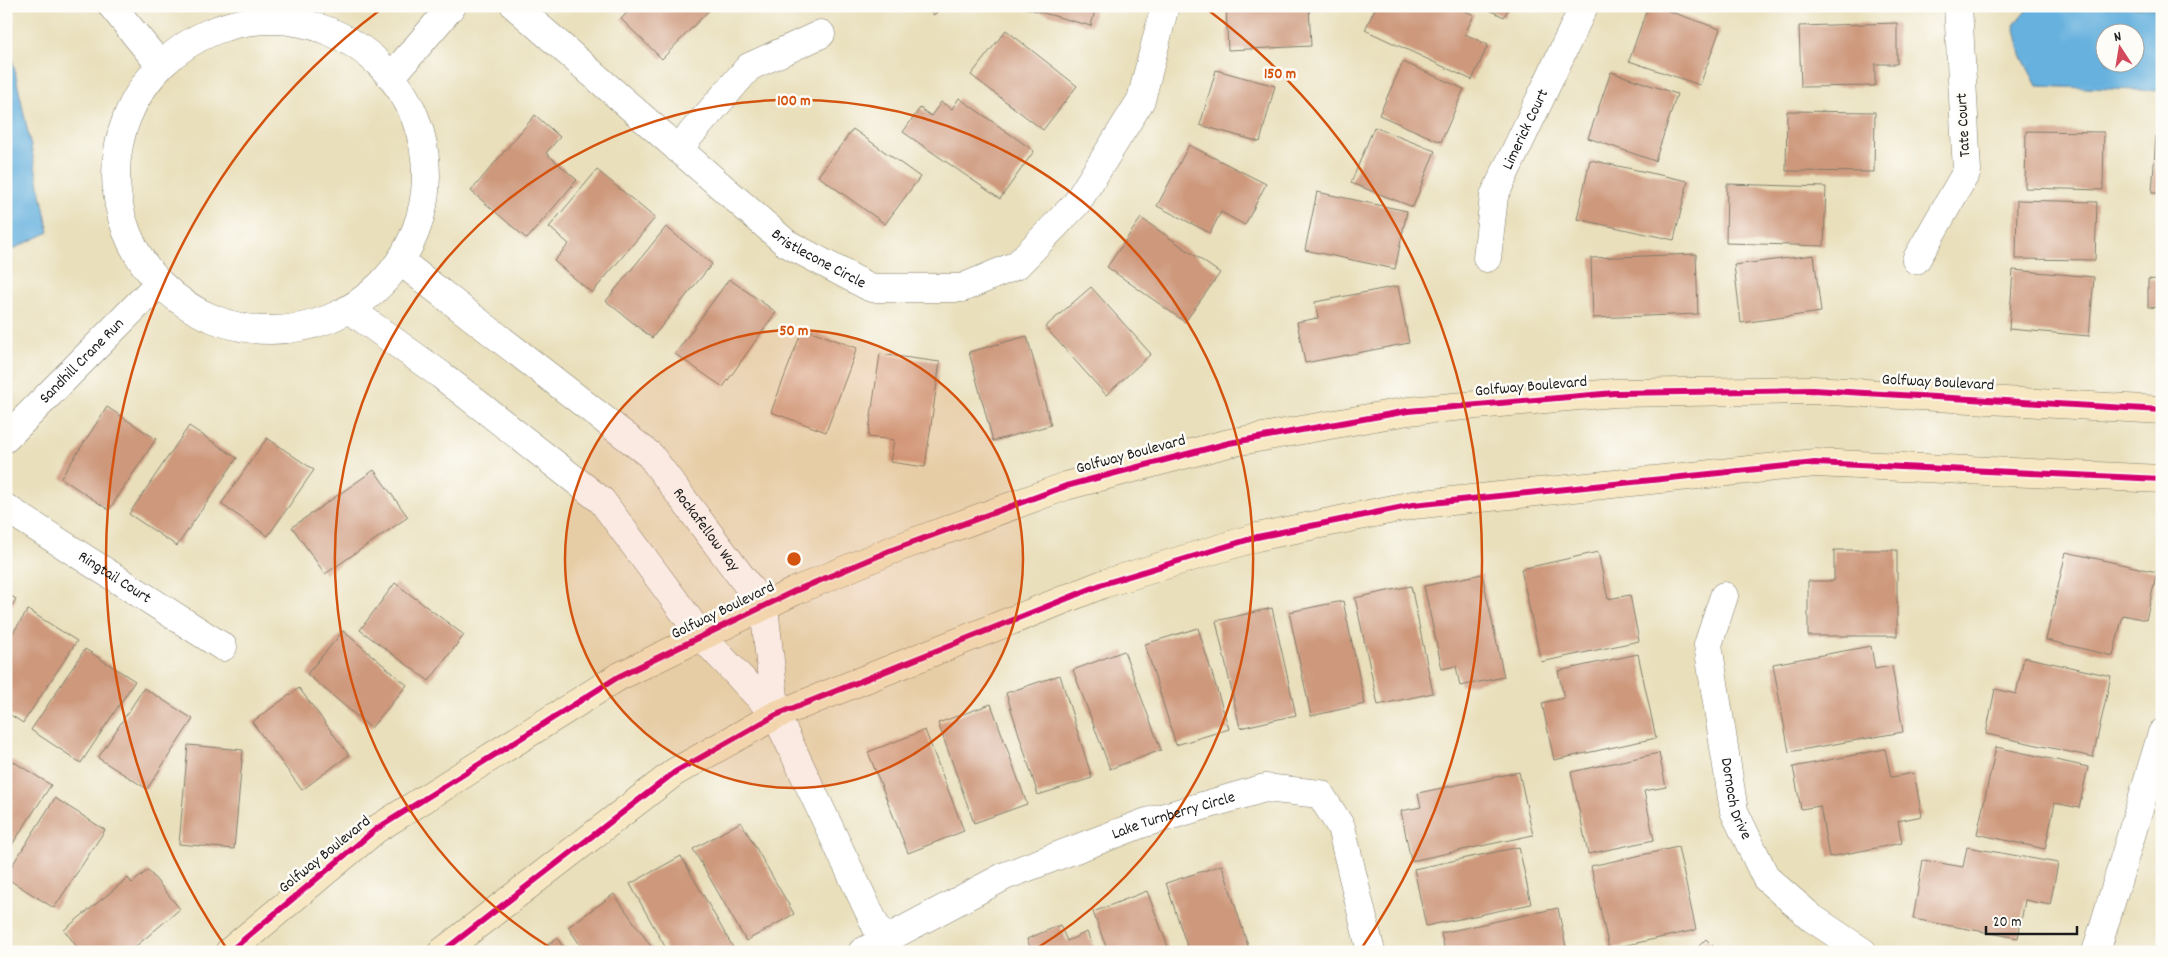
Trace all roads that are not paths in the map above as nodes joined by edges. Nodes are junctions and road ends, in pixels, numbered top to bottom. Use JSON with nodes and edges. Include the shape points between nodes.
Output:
{"nodes":[{"id":1,"x":112,"y":6,"type":"edge"},
{"id":2,"x":452,"y":6,"type":"edge"},
{"id":3,"x":515,"y":6,"type":"edge"},
{"id":4,"x":1165,"y":6,"type":"edge"},
{"id":5,"x":1584,"y":6,"type":"edge"},
{"id":6,"x":1958,"y":6,"type":"edge"},
{"id":7,"x":821,"y":34,"type":"dead end"},
{"id":8,"x":160,"y":65,"type":"junction"},
{"id":9,"x":392,"y":76,"type":"junction"},
{"id":10,"x":678,"y":149,"type":"junction"},
{"id":11,"x":1487,"y":258,"type":"dead end"},
{"id":12,"x":1916,"y":260,"type":"dead end"},
{"id":13,"x":400,"y":261,"type":"junction"},
{"id":14,"x":156,"y":286,"type":"junction"},
{"id":15,"x":349,"y":309,"type":"junction"},
{"id":16,"x":2162,"y":410,"type":"edge"},
{"id":17,"x":6,"y":438,"type":"edge"},
{"id":18,"x":2162,"y":479,"type":"edge"},
{"id":19,"x":6,"y":508,"type":"edge"},
{"id":20,"x":1724,"y":596,"type":"dead end"},
{"id":21,"x":764,"y":607,"type":"junction"},
{"id":22,"x":702,"y":636,"type":"junction"},
{"id":23,"x":223,"y":648,"type":"dead end"},
{"id":24,"x":776,"y":715,"type":"junction"},
{"id":25,"x":2162,"y":733,"type":"edge"},
{"id":26,"x":872,"y":946,"type":"edge"},
{"id":27,"x":229,"y":952,"type":"edge"},
{"id":28,"x":442,"y":952,"type":"edge"},
{"id":29,"x":1371,"y":952,"type":"edge"},
{"id":30,"x":1863,"y":952,"type":"edge"},
{"id":31,"x":2096,"y":952,"type":"edge"}],
"edges":[{"from":1,"to":8,"type":"street"},
{"from":2,"to":9,"type":"street"},
{"from":3,"to":10,"type":"street","name":"Bristlecone Circle"},
{"from":4,"to":10,"type":"street","name":"Bristlecone Circle","via":[[1141,100],[1076,204],[1017,266],[962,288],[871,288],[786,243]]},
{"from":5,"to":11,"type":"street","name":"Limerick Court","via":[[1494,196]]},
{"from":6,"to":12,"type":"street","name":"Tate Court","via":[[1967,171]]},
{"from":7,"to":10,"type":"street","via":[[749,67]]},
{"from":8,"to":9,"type":"street","via":[[195,39],[236,24],[279,20],[321,28],[360,47]]},
{"from":8,"to":14,"type":"street","via":[[134,101],[119,144],[116,188],[126,232]]},
{"from":9,"to":13,"type":"street","via":[[412,108],[424,143],[427,180],[421,218]]},
{"from":13,"to":15,"type":"street"},
{"from":13,"to":21,"type":"street","name":"Rockafellow Way","via":[[650,455]]},
{"from":14,"to":15,"type":"street","via":[[220,321],[263,330],[308,325]]},
{"from":14,"to":17,"type":"street","name":"Sandhill Crane Run"},
{"from":15,"to":22,"type":"street","via":[[441,375],[602,501]]},
{"from":16,"to":21,"type":"street","name":"Golfway Boulevard","via":[[1813,390],[1614,394],[1408,411],[1229,443],[1066,486],[892,550]]},
{"from":18,"to":24,"type":"street","via":[[1815,464],[1413,505],[1257,537],[1103,584]]},
{"from":19,"to":23,"type":"street","name":"Ringtail Court"},
{"from":20,"to":30,"type":"street","name":"Dornoch Drive","via":[[1708,645],[1734,811],[1766,878],[1812,918]]},
{"from":21,"to":22,"type":"street","name":"Golfway Boulevard"},
{"from":21,"to":24,"type":"street"},
{"from":22,"to":24,"type":"street"},
{"from":22,"to":27,"type":"street","name":"Golfway Boulevard","via":[[618,677],[375,830]]},
{"from":24,"to":26,"type":"street","name":"Lake Turnberry Circle"},
{"from":24,"to":28,"type":"street","via":[[675,772]]},
{"from":25,"to":31,"type":"street"},
{"from":26,"to":29,"type":"street","name":"Lake Turnberry Circle","via":[[1004,876],[1144,823],[1264,788],[1320,794],[1341,827]]}]}
